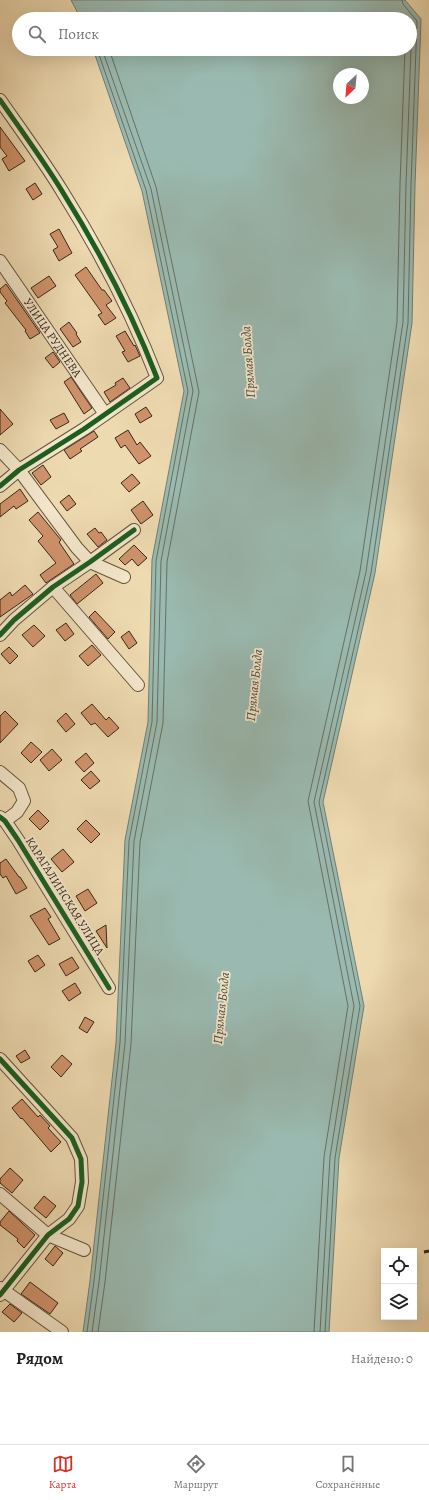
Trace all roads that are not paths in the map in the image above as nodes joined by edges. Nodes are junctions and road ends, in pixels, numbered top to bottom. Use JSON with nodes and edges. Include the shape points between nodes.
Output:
{"nodes":[{"id":1,"x":0,"y":100,"type":"edge"},
{"id":2,"x":0,"y":262,"type":"edge"},
{"id":3,"x":105,"y":414,"type":"junction"},
{"id":4,"x":0,"y":450,"type":"edge"},
{"id":5,"x":19,"y":470,"type":"junction"},
{"id":6,"x":0,"y":486,"type":"edge"},
{"id":7,"x":134,"y":530,"type":"dead end"},
{"id":8,"x":90,"y":562,"type":"junction"},
{"id":9,"x":124,"y":577,"type":"dead end"},
{"id":10,"x":52,"y":587,"type":"junction"},
{"id":11,"x":0,"y":636,"type":"edge"},
{"id":12,"x":138,"y":685,"type":"dead end"},
{"id":13,"x":0,"y":772,"type":"edge"},
{"id":14,"x":3,"y":819,"type":"edge"},
{"id":15,"x":109,"y":988,"type":"dead end"},
{"id":16,"x":0,"y":1059,"type":"edge"},
{"id":17,"x":0,"y":1194,"type":"edge"},
{"id":18,"x":48,"y":1235,"type":"junction"},
{"id":19,"x":84,"y":1250,"type":"dead end"},
{"id":20,"x":1,"y":1291,"type":"edge"},
{"id":21,"x":62,"y":1332,"type":"edge"}],
"edges":[{"from":1,"to":3,"type":"street","via":[[62,190],[105,264],[143,340],[157,378]]},
{"from":2,"to":3,"type":"street","name":"УЛИЦА РУДНЕВА"},
{"from":3,"to":5,"type":"street"},
{"from":4,"to":5,"type":"street"},
{"from":5,"to":6,"type":"street"},
{"from":5,"to":8,"type":"street"},
{"from":7,"to":8,"type":"street"},
{"from":8,"to":9,"type":"street"},
{"from":8,"to":10,"type":"street"},
{"from":10,"to":11,"type":"street","via":[[14,620]]},
{"from":10,"to":12,"type":"street"},
{"from":13,"to":14,"type":"street","via":[[19,788],[24,801],[17,812]]},
{"from":14,"to":15,"type":"street","name":"КАРАГАЛИНСКАЯ УЛИЦА"},
{"from":16,"to":18,"type":"street","via":[[72,1138],[81,1159],[82,1182],[78,1206],[69,1220]]},
{"from":17,"to":18,"type":"street"},
{"from":18,"to":19,"type":"street"},
{"from":18,"to":20,"type":"street"},
{"from":20,"to":21,"type":"street"}]}
